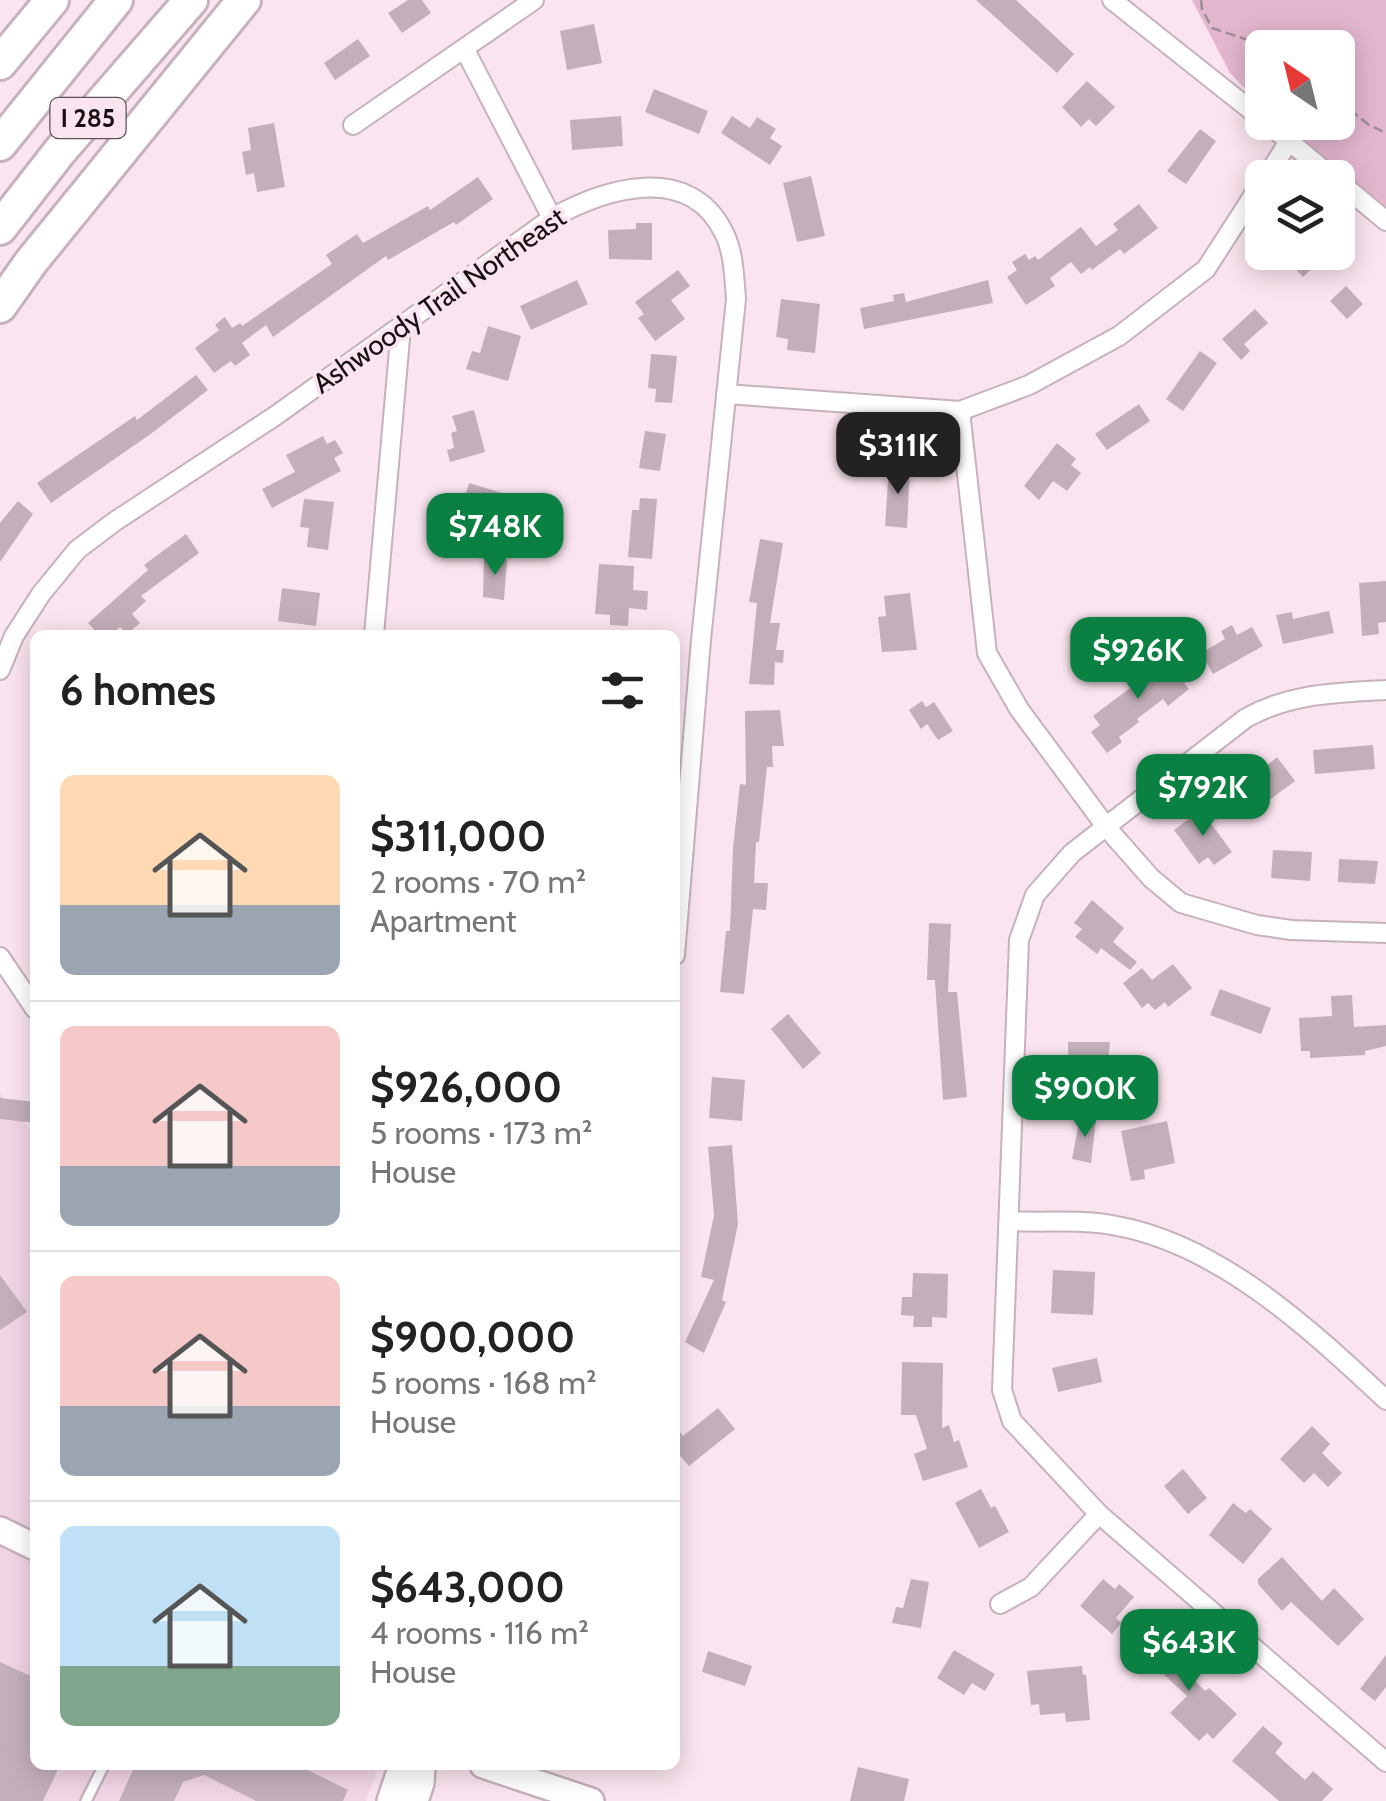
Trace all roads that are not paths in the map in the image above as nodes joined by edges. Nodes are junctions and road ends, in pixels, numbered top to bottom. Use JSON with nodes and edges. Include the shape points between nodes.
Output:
{"nodes":[{"id":1,"x":52,"y":0,"type":"edge"},
{"id":2,"x":116,"y":0,"type":"edge"},
{"id":3,"x":191,"y":0,"type":"edge"},
{"id":4,"x":244,"y":0,"type":"edge"},
{"id":5,"x":534,"y":0,"type":"edge"},
{"id":6,"x":1112,"y":0,"type":"edge"},
{"id":7,"x":466,"y":50,"type":"junction"},
{"id":8,"x":0,"y":64,"type":"edge"},
{"id":9,"x":1245,"y":106,"type":"edge"},
{"id":10,"x":353,"y":125,"type":"dead end"},
{"id":11,"x":1290,"y":141,"type":"joint"},
{"id":12,"x":0,"y":144,"type":"edge"},
{"id":13,"x":1277,"y":160,"type":"edge"},
{"id":14,"x":1312,"y":160,"type":"edge"},
{"id":15,"x":1355,"y":195,"type":"edge"},
{"id":16,"x":1245,"y":209,"type":"edge"},
{"id":17,"x":552,"y":218,"type":"junction"},
{"id":18,"x":1386,"y":221,"type":"edge"},
{"id":19,"x":0,"y":228,"type":"edge"},
{"id":20,"x":0,"y":306,"type":"edge"},
{"id":21,"x":401,"y":327,"type":"junction"},
{"id":22,"x":726,"y":394,"type":"junction"},
{"id":23,"x":960,"y":411,"type":"junction"},
{"id":24,"x":374,"y":630,"type":"edge"},
{"id":25,"x":0,"y":670,"type":"edge"},
{"id":26,"x":1386,"y":690,"type":"edge"},
{"id":27,"x":1107,"y":828,"type":"junction"},
{"id":28,"x":680,"y":900,"type":"edge"},
{"id":29,"x":1386,"y":933,"type":"edge"},
{"id":30,"x":0,"y":957,"type":"edge"},
{"id":31,"x":30,"y":1002,"type":"edge"},
{"id":32,"x":1010,"y":1221,"type":"junction"},
{"id":33,"x":1386,"y":1400,"type":"edge"},
{"id":34,"x":1099,"y":1514,"type":"junction"},
{"id":35,"x":0,"y":1530,"type":"edge"},
{"id":36,"x":30,"y":1545,"type":"edge"},
{"id":37,"x":1000,"y":1604,"type":"dead end"},
{"id":38,"x":1386,"y":1762,"type":"edge"},
{"id":39,"x":102,"y":1770,"type":"edge"},
{"id":40,"x":403,"y":1770,"type":"edge"},
{"id":41,"x":422,"y":1770,"type":"edge"},
{"id":42,"x":498,"y":1770,"type":"edge"},
{"id":43,"x":86,"y":1801,"type":"edge"},
{"id":44,"x":390,"y":1801,"type":"edge"},
{"id":45,"x":415,"y":1801,"type":"edge"},
{"id":46,"x":591,"y":1801,"type":"edge"}],
"edges":[{"from":1,"to":8,"type":"highway"},
{"from":2,"to":12,"type":"highway","number":"I 285"},
{"from":3,"to":19,"type":"highway","number":"I 285"},
{"from":4,"to":20,"type":"highway"},
{"from":5,"to":7,"type":"street"},
{"from":6,"to":9,"type":"street"},
{"from":7,"to":10,"type":"street"},
{"from":7,"to":17,"type":"street"},
{"from":11,"to":13,"type":"street"},
{"from":11,"to":14,"type":"street"},
{"from":15,"to":18,"type":"street"},
{"from":16,"to":23,"type":"street","via":[[1206,269],[1162,306],[1029,385]]},
{"from":17,"to":21,"type":"street","name":"Ashwoody Trail Northeast"},
{"from":17,"to":22,"type":"street","name":"Ashwoody Trail Northeast","via":[[585,200],[641,186],[666,187],[710,210],[724,232],[736,299]]},
{"from":21,"to":24,"type":"street"},
{"from":21,"to":25,"type":"street","name":"Ashwoody Trail Northeast","via":[[77,550],[14,636]]},
{"from":22,"to":23,"type":"street"},
{"from":22,"to":28,"type":"street","name":"Ashwoody Trail Northeast"},
{"from":23,"to":27,"type":"street","via":[[988,653],[1020,709]]},
{"from":26,"to":27,"type":"street","via":[[1271,704]]},
{"from":27,"to":29,"type":"street","via":[[1181,903],[1291,930]]},
{"from":27,"to":32,"type":"street","via":[[1072,853],[1035,895],[1019,940]]},
{"from":30,"to":31,"type":"street"},
{"from":32,"to":33,"type":"street","via":[[1114,1225],[1191,1250],[1315,1334]]},
{"from":32,"to":34,"type":"street","via":[[1002,1390],[1012,1421]]},
{"from":34,"to":37,"type":"street","via":[[1031,1587]]},
{"from":34,"to":38,"type":"street"},
{"from":35,"to":36,"type":"main road"},
{"from":39,"to":43,"type":"lane"},
{"from":40,"to":44,"type":"main road"},
{"from":41,"to":45,"type":"main road"},
{"from":42,"to":46,"type":"main road"}]}
